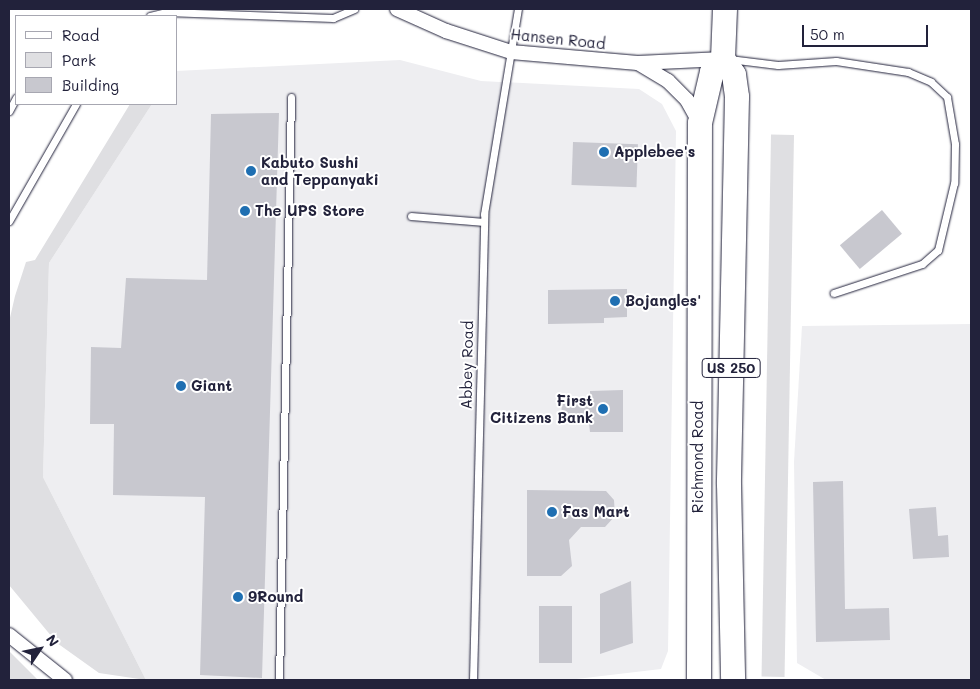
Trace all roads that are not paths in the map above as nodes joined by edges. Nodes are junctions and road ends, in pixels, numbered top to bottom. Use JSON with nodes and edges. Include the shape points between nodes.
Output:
{"nodes":[{"id":1,"x":354,"y":9,"type":"edge"},
{"id":2,"x":398,"y":9,"type":"edge"},
{"id":3,"x":518,"y":9,"type":"edge"},
{"id":4,"x":725,"y":9,"type":"edge"},
{"id":5,"x":154,"y":15,"type":"edge"},
{"id":6,"x":511,"y":52,"type":"junction"},
{"id":7,"x":722,"y":59,"type":"junction"},
{"id":8,"x":638,"y":63,"type":"junction"},
{"id":9,"x":291,"y":97,"type":"dead end"},
{"id":10,"x":15,"y":100,"type":"edge"},
{"id":11,"x":75,"y":105,"type":"edge"},
{"id":12,"x":9,"y":111,"type":"edge"},
{"id":13,"x":700,"y":123,"type":"junction"},
{"id":14,"x":412,"y":216,"type":"dead end"},
{"id":15,"x":9,"y":221,"type":"edge"},
{"id":16,"x":484,"y":222,"type":"junction"},
{"id":17,"x":834,"y":293,"type":"dead end"},
{"id":18,"x":9,"y":635,"type":"edge"},
{"id":19,"x":65,"y":680,"type":"edge"},
{"id":20,"x":279,"y":680,"type":"edge"},
{"id":21,"x":473,"y":680,"type":"edge"},
{"id":22,"x":699,"y":680,"type":"edge"},
{"id":23,"x":733,"y":680,"type":"edge"}],
"edges":[{"from":1,"to":5,"type":"lane","via":[[338,18],[166,12]]},
{"from":2,"to":6,"type":"street","name":"Hansen Road","via":[[446,31]]},
{"from":3,"to":6,"type":"lane","name":"Abbey Road"},
{"from":4,"to":7,"type":"highway","name":"Richmond Road","number":"US 250"},
{"from":6,"to":8,"type":"street","name":"Hansen Road"},
{"from":6,"to":16,"type":"lane","name":"Abbey Road"},
{"from":7,"to":8,"type":"street","name":"Hansen Road"},
{"from":7,"to":13,"type":"highway","name":"Richmond Road","number":"US 250","via":[[712,72]]},
{"from":7,"to":17,"type":"lane","via":[[778,66],[836,61],[908,72],[930,82],[947,98],[955,144],[954,183],[938,250],[922,264]]},
{"from":7,"to":23,"type":"highway","name":"Richmond Road","number":"US 250","via":[[734,75],[738,97],[729,484]]},
{"from":8,"to":13,"type":"street","via":[[668,81],[687,100]]},
{"from":9,"to":20,"type":"lane"},
{"from":10,"to":12,"type":"lane"},
{"from":11,"to":15,"type":"lane"},
{"from":13,"to":22,"type":"highway","name":"Richmond Road","number":"US 250"},
{"from":14,"to":16,"type":"lane"},
{"from":16,"to":21,"type":"lane","name":"Abbey Road"},
{"from":18,"to":19,"type":"street"}]}
